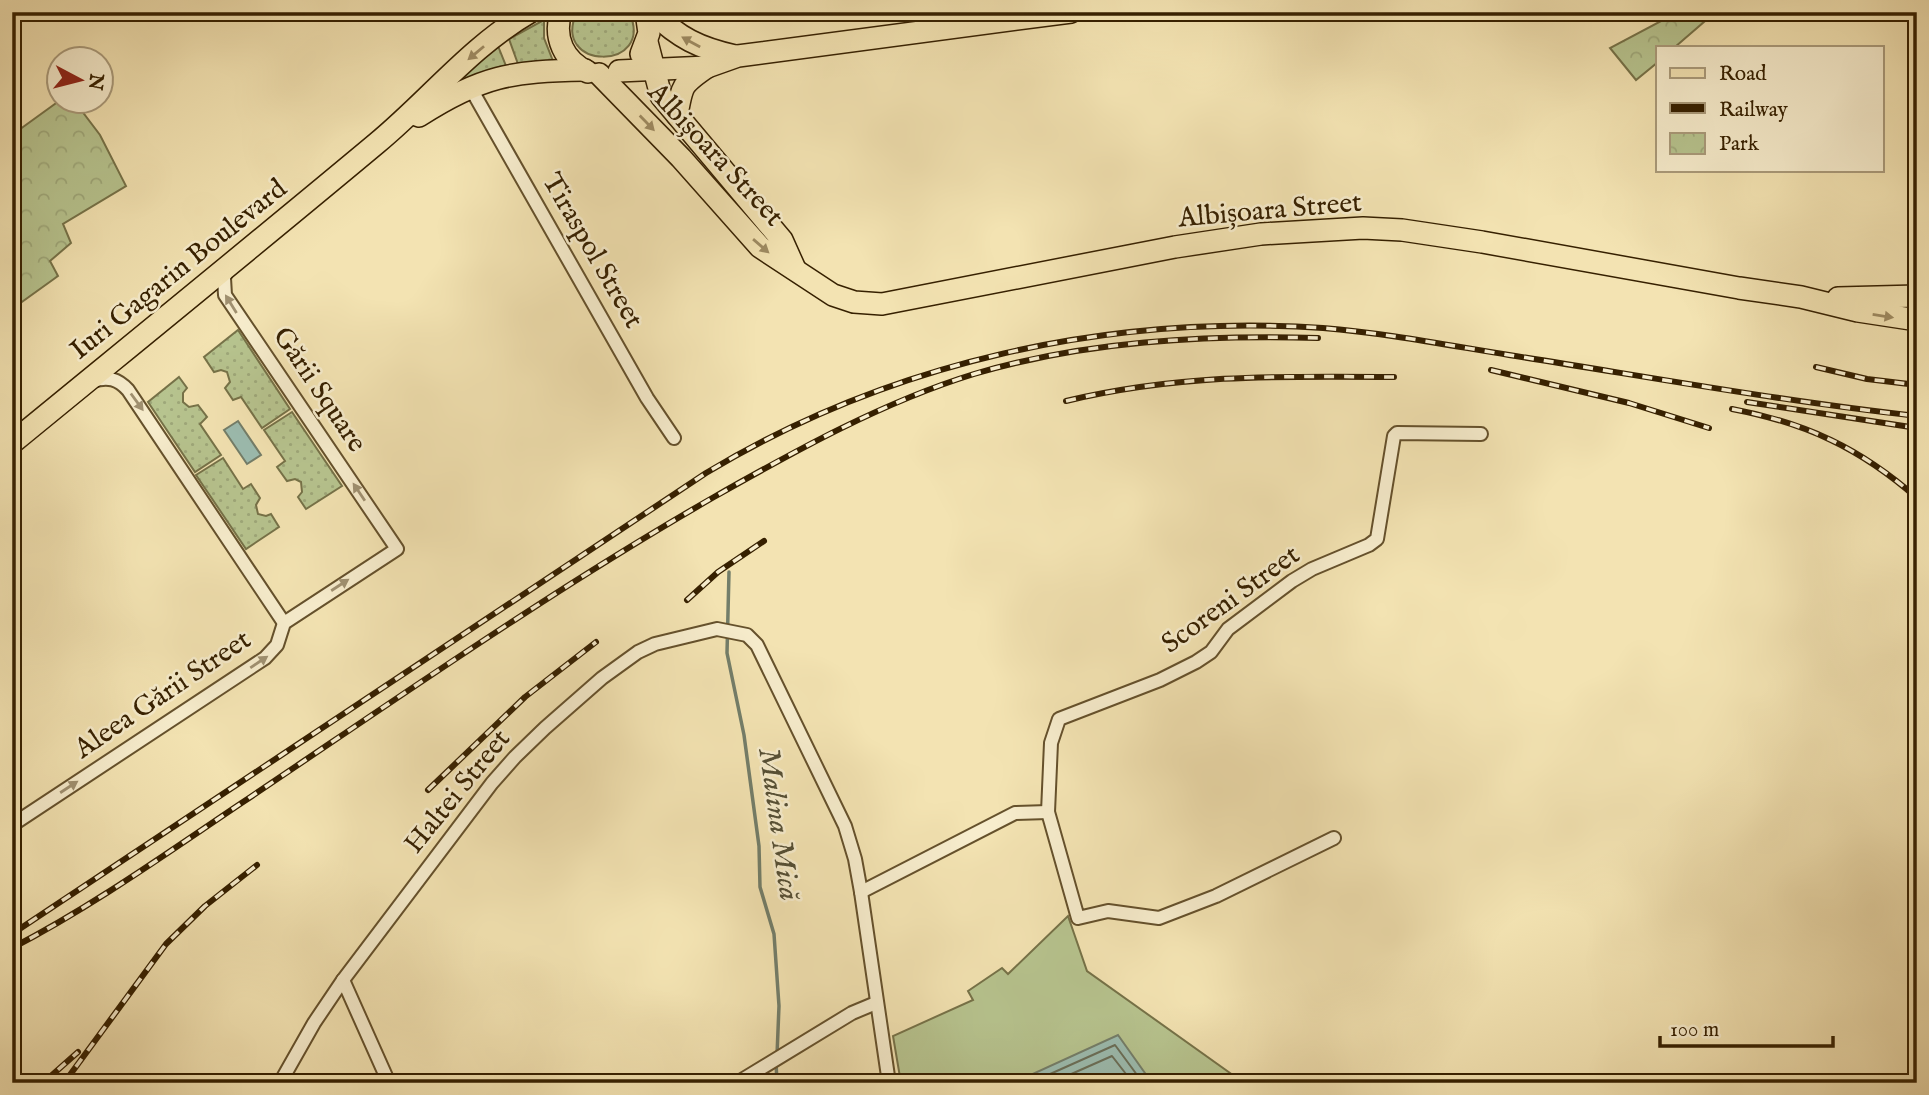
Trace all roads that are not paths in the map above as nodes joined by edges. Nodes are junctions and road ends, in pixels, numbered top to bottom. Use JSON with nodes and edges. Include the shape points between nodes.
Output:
{"nodes":[{"id":1,"x":530,"y":12,"type":"edge"},
{"id":2,"x":561,"y":12,"type":"edge"},
{"id":3,"x":646,"y":12,"type":"edge"},
{"id":4,"x":652,"y":12,"type":"edge"},
{"id":5,"x":1071,"y":12,"type":"edge"},
{"id":6,"x":647,"y":42,"type":"junction"},
{"id":7,"x":737,"y":57,"type":"junction"},
{"id":8,"x":707,"y":67,"type":"junction"},
{"id":9,"x":653,"y":69,"type":"junction"},
{"id":10,"x":601,"y":72,"type":"junction"},
{"id":11,"x":470,"y":88,"type":"junction"},
{"id":12,"x":677,"y":115,"type":"junction"},
{"id":13,"x":381,"y":140,"type":"junction"},
{"id":14,"x":239,"y":257,"type":"junction"},
{"id":15,"x":795,"y":269,"type":"junction"},
{"id":16,"x":1917,"y":296,"type":"edge"},
{"id":17,"x":1801,"y":297,"type":"junction"},
{"id":18,"x":1917,"y":320,"type":"edge"},
{"id":19,"x":80,"y":387,"type":"junction"},
{"id":20,"x":1481,"y":434,"type":"dead end"},
{"id":21,"x":674,"y":438,"type":"dead end"},
{"id":22,"x":12,"y":443,"type":"edge"},
{"id":23,"x":397,"y":548,"type":"joint"},
{"id":24,"x":284,"y":623,"type":"junction"},
{"id":25,"x":1048,"y":812,"type":"junction"},
{"id":26,"x":12,"y":825,"type":"edge"},
{"id":27,"x":1334,"y":838,"type":"dead end"},
{"id":28,"x":861,"y":892,"type":"junction"},
{"id":29,"x":343,"y":980,"type":"junction"},
{"id":30,"x":876,"y":1003,"type":"junction"},
{"id":31,"x":280,"y":1083,"type":"edge"},
{"id":32,"x":389,"y":1083,"type":"edge"},
{"id":33,"x":737,"y":1083,"type":"edge"},
{"id":34,"x":889,"y":1083,"type":"edge"}],
"edges":[{"from":1,"to":13,"type":"main road","name":"Iuri Gagarin Boulevard","one_way":true,"via":[[443,80]]},
{"from":2,"to":10,"type":"main road","name":"Albișoara Street","via":[[558,32],[562,48],[573,62]]},
{"from":3,"to":6,"type":"main road","name":"Albișoara Street"},
{"from":7,"to":4,"type":"main road","one_way":true,"via":[[693,44]]},
{"from":5,"to":7,"type":"main road"},
{"from":6,"to":9,"type":"main road","name":"Albișoara Street"},
{"from":6,"to":10,"type":"main road","via":[[638,58]]},
{"from":7,"to":8,"type":"main road"},
{"from":8,"to":9,"type":"main road","name":"Iuri Gagarin Boulevard"},
{"from":8,"to":12,"type":"main road","via":[[681,89]]},
{"from":9,"to":10,"type":"main road","name":"Iuri Gagarin Boulevard"},
{"from":9,"to":12,"type":"main road","name":"Albișoara Street","via":[[661,96]]},
{"from":10,"to":11,"type":"main road","name":"Iuri Gagarin Boulevard","via":[[514,74]]},
{"from":10,"to":15,"type":"main road","name":"Albișoara Street","one_way":true,"via":[[760,247]]},
{"from":11,"to":13,"type":"main road","name":"Iuri Gagarin Boulevard"},
{"from":11,"to":21,"type":"street","name":"Tiraspol Street"},
{"from":12,"to":15,"type":"main road","name":"Albișoara Street","via":[[782,240]]},
{"from":13,"to":14,"type":"main road","name":"Iuri Gagarin Boulevard"},
{"from":14,"to":19,"type":"main road","name":"Iuri Gagarin Boulevard"},
{"from":23,"to":14,"type":"street","name":"Gării Square","one_way":true,"via":[[225,295],[224,278]]},
{"from":15,"to":17,"type":"main road","name":"Albișoara Street","via":[[833,295],[882,304],[1175,247],[1261,234],[1363,228],[1455,237]]},
{"from":16,"to":17,"type":"main road","name":"Albișoara Street"},
{"from":17,"to":18,"type":"main road","name":"Albișoara Street","one_way":true,"via":[[1858,312]]},
{"from":19,"to":22,"type":"main road","name":"Iuri Gagarin Boulevard"},
{"from":19,"to":24,"type":"street","one_way":true,"via":[[105,378],[128,390]]},
{"from":20,"to":25,"type":"street","name":"Scoreni Street","via":[[1397,433],[1377,539],[1292,582],[1228,629],[1211,652],[1196,662],[1059,719],[1051,743]]},
{"from":24,"to":23,"type":"street","name":"Aleea Gării Street","one_way":true},
{"from":26,"to":24,"type":"street","name":"Aleea Gării Street","one_way":true,"via":[[265,658],[277,645]]},
{"from":25,"to":27,"type":"street","via":[[1078,918],[1108,911],[1159,918],[1216,896]]},
{"from":25,"to":28,"type":"street","via":[[1015,813]]},
{"from":28,"to":29,"type":"street","name":"Haltei Street","via":[[845,826],[757,645],[743,634],[705,630],[638,652],[602,678],[515,757]]},
{"from":28,"to":30,"type":"street"},
{"from":29,"to":31,"type":"street","name":"Haltei Street"},
{"from":29,"to":32,"type":"street"},
{"from":30,"to":33,"type":"street"},
{"from":30,"to":34,"type":"street"}]}
